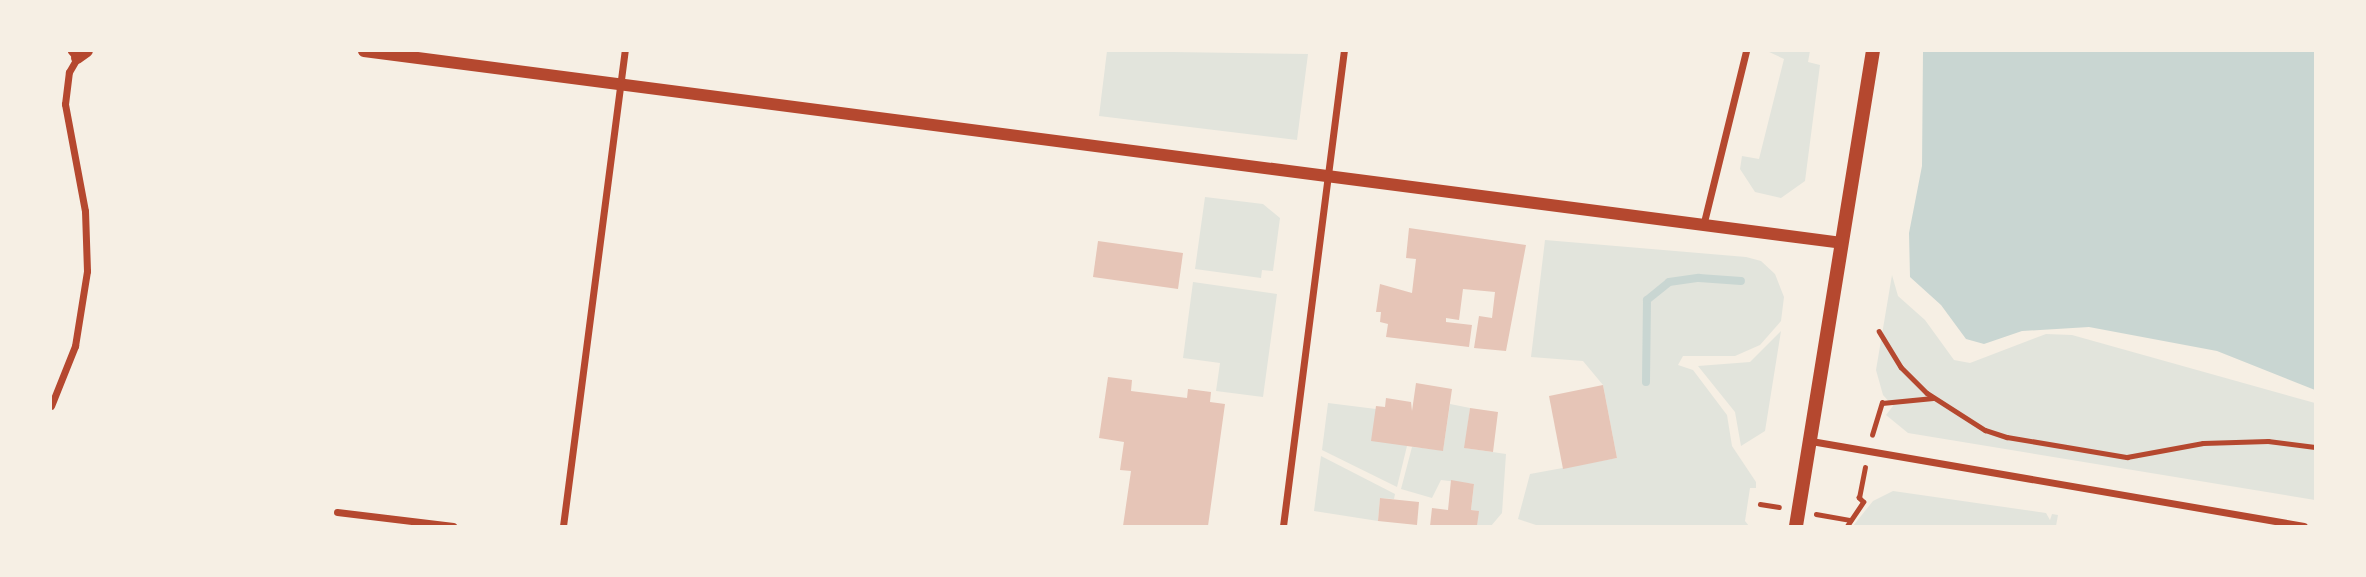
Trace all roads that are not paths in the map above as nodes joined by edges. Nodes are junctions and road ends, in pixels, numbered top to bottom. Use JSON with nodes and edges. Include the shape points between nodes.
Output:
{"nodes":[{"id":1,"x":365,"y":51,"type":"edge"},
{"id":2,"x":625,"y":51,"type":"edge"},
{"id":3,"x":1344,"y":51,"type":"edge"},
{"id":4,"x":1746,"y":51,"type":"edge"},
{"id":5,"x":1873,"y":51,"type":"edge"},
{"id":6,"x":78,"y":53,"type":"edge"},
{"id":7,"x":621,"y":83,"type":"junction"},
{"id":8,"x":1328,"y":175,"type":"junction"},
{"id":9,"x":1703,"y":222,"type":"junction"},
{"id":10,"x":1842,"y":243,"type":"junction"},
{"id":11,"x":51,"y":406,"type":"edge"},
{"id":12,"x":1811,"y":441,"type":"junction"},
{"id":13,"x":338,"y":512,"type":"dead end"},
{"id":14,"x":453,"y":526,"type":"edge"},
{"id":15,"x":564,"y":526,"type":"edge"},
{"id":16,"x":1283,"y":526,"type":"edge"},
{"id":17,"x":1796,"y":526,"type":"edge"},
{"id":18,"x":2304,"y":526,"type":"edge"}],
"edges":[{"from":1,"to":7,"type":"street"},
{"from":2,"to":7,"type":"street"},
{"from":3,"to":8,"type":"street"},
{"from":4,"to":9,"type":"street"},
{"from":5,"to":10,"type":"main road"},
{"from":6,"to":11,"type":"street","via":[[69,72],[65,104],[85,211],[87,271],[75,346]]},
{"from":7,"to":8,"type":"street"},
{"from":7,"to":15,"type":"street"},
{"from":8,"to":9,"type":"street"},
{"from":8,"to":16,"type":"street"},
{"from":9,"to":10,"type":"street"},
{"from":10,"to":12,"type":"main road"},
{"from":12,"to":17,"type":"main road"},
{"from":12,"to":18,"type":"street"},
{"from":13,"to":14,"type":"street"}]}
